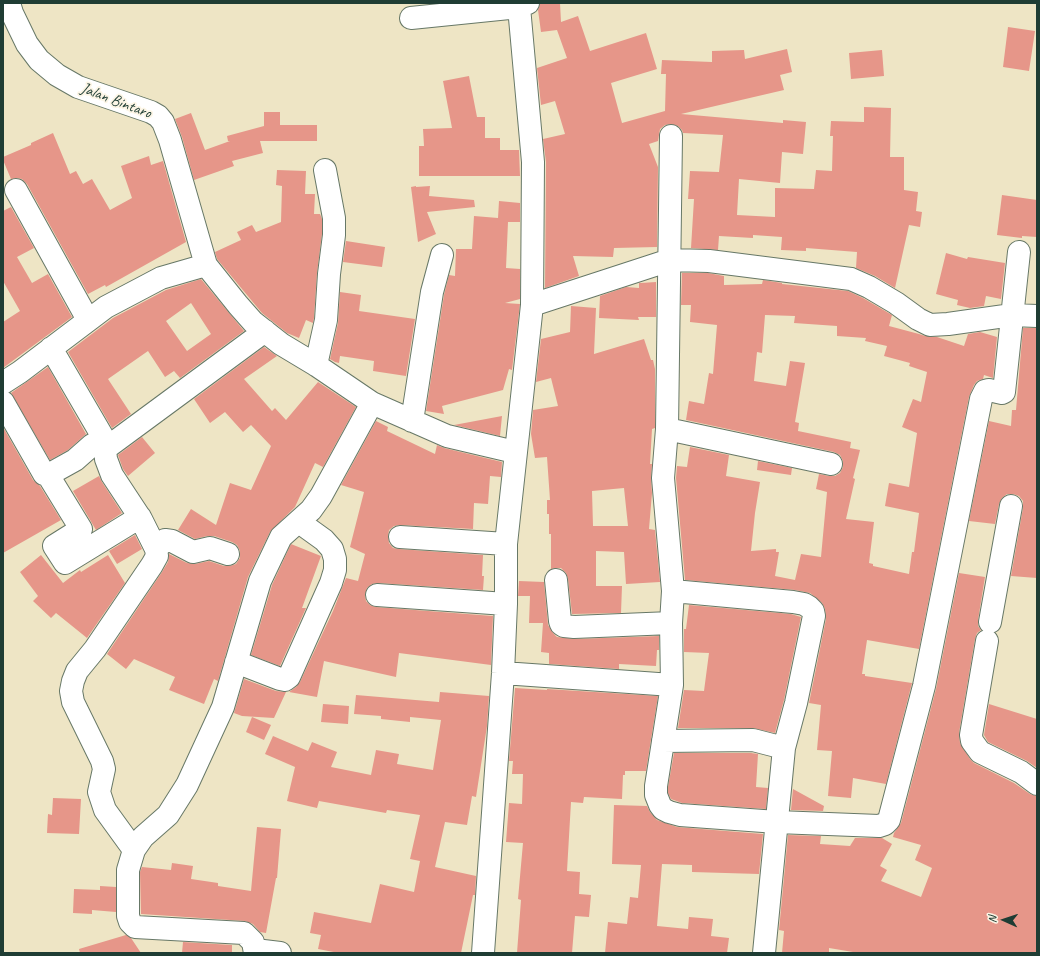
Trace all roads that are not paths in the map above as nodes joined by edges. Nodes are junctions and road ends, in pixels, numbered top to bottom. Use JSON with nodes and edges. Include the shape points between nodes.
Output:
{"nodes":[{"id":1,"x":9,"y":3,"type":"edge"},
{"id":2,"x":522,"y":4,"type":"edge"},
{"id":3,"x":411,"y":18,"type":"dead end"},
{"id":4,"x":671,"y":136,"type":"dead end"},
{"id":5,"x":325,"y":170,"type":"dead end"},
{"id":6,"x":16,"y":190,"type":"dead end"},
{"id":7,"x":1019,"y":252,"type":"dead end"},
{"id":8,"x":442,"y":255,"type":"dead end"},
{"id":9,"x":670,"y":260,"type":"junction"},
{"id":10,"x":206,"y":264,"type":"junction"},
{"id":11,"x":532,"y":305,"type":"junction"},
{"id":12,"x":1012,"y":315,"type":"junction"},
{"id":13,"x":1037,"y":316,"type":"edge"},
{"id":14,"x":88,"y":320,"type":"junction"},
{"id":15,"x":265,"y":331,"type":"junction"},
{"id":16,"x":51,"y":348,"type":"junction"},
{"id":17,"x":316,"y":365,"type":"junction"},
{"id":18,"x":3,"y":383,"type":"edge"},
{"id":19,"x":3,"y":402,"type":"edge"},
{"id":20,"x":372,"y":403,"type":"junction"},
{"id":21,"x":412,"y":421,"type":"junction"},
{"id":22,"x":667,"y":429,"type":"junction"},
{"id":23,"x":104,"y":444,"type":"junction"},
{"id":24,"x":516,"y":452,"type":"junction"},
{"id":25,"x":831,"y":464,"type":"dead end"},
{"id":26,"x":48,"y":475,"type":"junction"},
{"id":27,"x":1011,"y":506,"type":"dead end"},
{"id":28,"x":140,"y":517,"type":"junction"},
{"id":29,"x":299,"y":522,"type":"junction"},
{"id":30,"x":400,"y":537,"type":"dead end"},
{"id":31,"x":506,"y":544,"type":"junction"},
{"id":32,"x":156,"y":549,"type":"junction"},
{"id":33,"x":228,"y":554,"type":"dead end"},
{"id":34,"x":556,"y":580,"type":"dead end"},
{"id":35,"x":673,"y":591,"type":"junction"},
{"id":36,"x":378,"y":595,"type":"dead end"},
{"id":37,"x":506,"y":604,"type":"junction"},
{"id":38,"x":671,"y":623,"type":"junction"},
{"id":39,"x":236,"y":662,"type":"junction"},
{"id":40,"x":503,"y":673,"type":"junction"},
{"id":41,"x":672,"y":685,"type":"junction"},
{"id":42,"x":663,"y":741,"type":"junction"},
{"id":43,"x":784,"y":748,"type":"junction"},
{"id":44,"x":1037,"y":784,"type":"edge"},
{"id":45,"x":777,"y":822,"type":"junction"},
{"id":46,"x":134,"y":850,"type":"junction"},
{"id":47,"x":255,"y":951,"type":"edge"},
{"id":48,"x":280,"y":953,"type":"edge"},
{"id":49,"x":484,"y":953,"type":"edge"},
{"id":50,"x":764,"y":953,"type":"edge"}],
"edges":[{"from":1,"to":10,"type":"street","name":"Jalan Bintaro","via":[[27,44],[39,60],[57,75],[78,87],[152,112],[163,122]]},
{"from":2,"to":3,"type":"street"},
{"from":2,"to":11,"type":"street","via":[[533,162]]},
{"from":4,"to":9,"type":"street"},
{"from":5,"to":17,"type":"street","via":[[334,218],[334,235],[326,320]]},
{"from":6,"to":14,"type":"street"},
{"from":7,"to":12,"type":"street"},
{"from":8,"to":21,"type":"street","via":[[432,292]]},
{"from":9,"to":11,"type":"street"},
{"from":9,"to":12,"type":"street","via":[[709,261],[852,279],[930,325]]},
{"from":9,"to":22,"type":"street"},
{"from":10,"to":14,"type":"street","via":[[161,278],[106,307]]},
{"from":10,"to":15,"type":"street","via":[[253,322]]},
{"from":11,"to":24,"type":"street"},
{"from":12,"to":13,"type":"street"},
{"from":12,"to":45,"type":"street","via":[[1004,392],[985,391],[980,399],[924,686],[889,820],[879,826]]},
{"from":14,"to":16,"type":"street"},
{"from":15,"to":17,"type":"street"},
{"from":15,"to":23,"type":"street"},
{"from":16,"to":18,"type":"street"},
{"from":16,"to":23,"type":"street"},
{"from":17,"to":20,"type":"street"},
{"from":19,"to":26,"type":"street","via":[[44,474]]},
{"from":20,"to":21,"type":"street"},
{"from":20,"to":29,"type":"street","via":[[321,496]]},
{"from":21,"to":24,"type":"street","via":[[447,436]]},
{"from":22,"to":25,"type":"street"},
{"from":22,"to":35,"type":"street","via":[[663,478]]},
{"from":23,"to":26,"type":"street","via":[[92,445],[75,460]]},
{"from":23,"to":28,"type":"street","via":[[112,475]]},
{"from":24,"to":31,"type":"street"},
{"from":26,"to":28,"type":"street","via":[[82,529],[54,546],[65,563]]},
{"from":27,"to":44,"type":"street","via":[[971,735],[980,752],[1021,772]]},
{"from":28,"to":32,"type":"street"},
{"from":29,"to":39,"type":"street","via":[[281,537],[260,581]]},
{"from":29,"to":39,"type":"street","via":[[324,540],[336,559],[331,583],[289,677],[285,680],[280,679]]},
{"from":30,"to":31,"type":"street"},
{"from":31,"to":37,"type":"street"},
{"from":32,"to":33,"type":"street","via":[[165,540],[193,552],[210,548]]},
{"from":32,"to":46,"type":"street","via":[[157,556],[152,565],[77,672],[72,691],[73,702],[102,761],[104,770],[99,792],[105,810]]},
{"from":34,"to":38,"type":"street","via":[[560,621],[564,626]]},
{"from":35,"to":38,"type":"street"},
{"from":35,"to":43,"type":"street","via":[[793,602],[804,604],[813,611],[814,618]]},
{"from":36,"to":37,"type":"street"},
{"from":37,"to":40,"type":"street"},
{"from":38,"to":41,"type":"street"},
{"from":39,"to":46,"type":"street","via":[[223,708],[187,785],[168,815],[143,837]]},
{"from":40,"to":41,"type":"street"},
{"from":40,"to":49,"type":"street"},
{"from":41,"to":42,"type":"street"},
{"from":42,"to":43,"type":"street","via":[[753,740]]},
{"from":42,"to":45,"type":"street","via":[[656,795],[663,809],[680,815]]},
{"from":43,"to":45,"type":"street"},
{"from":45,"to":50,"type":"street"},
{"from":46,"to":47,"type":"street","via":[[128,870],[128,916],[135,927],[244,933],[253,942]]},
{"from":47,"to":48,"type":"street"}]}
